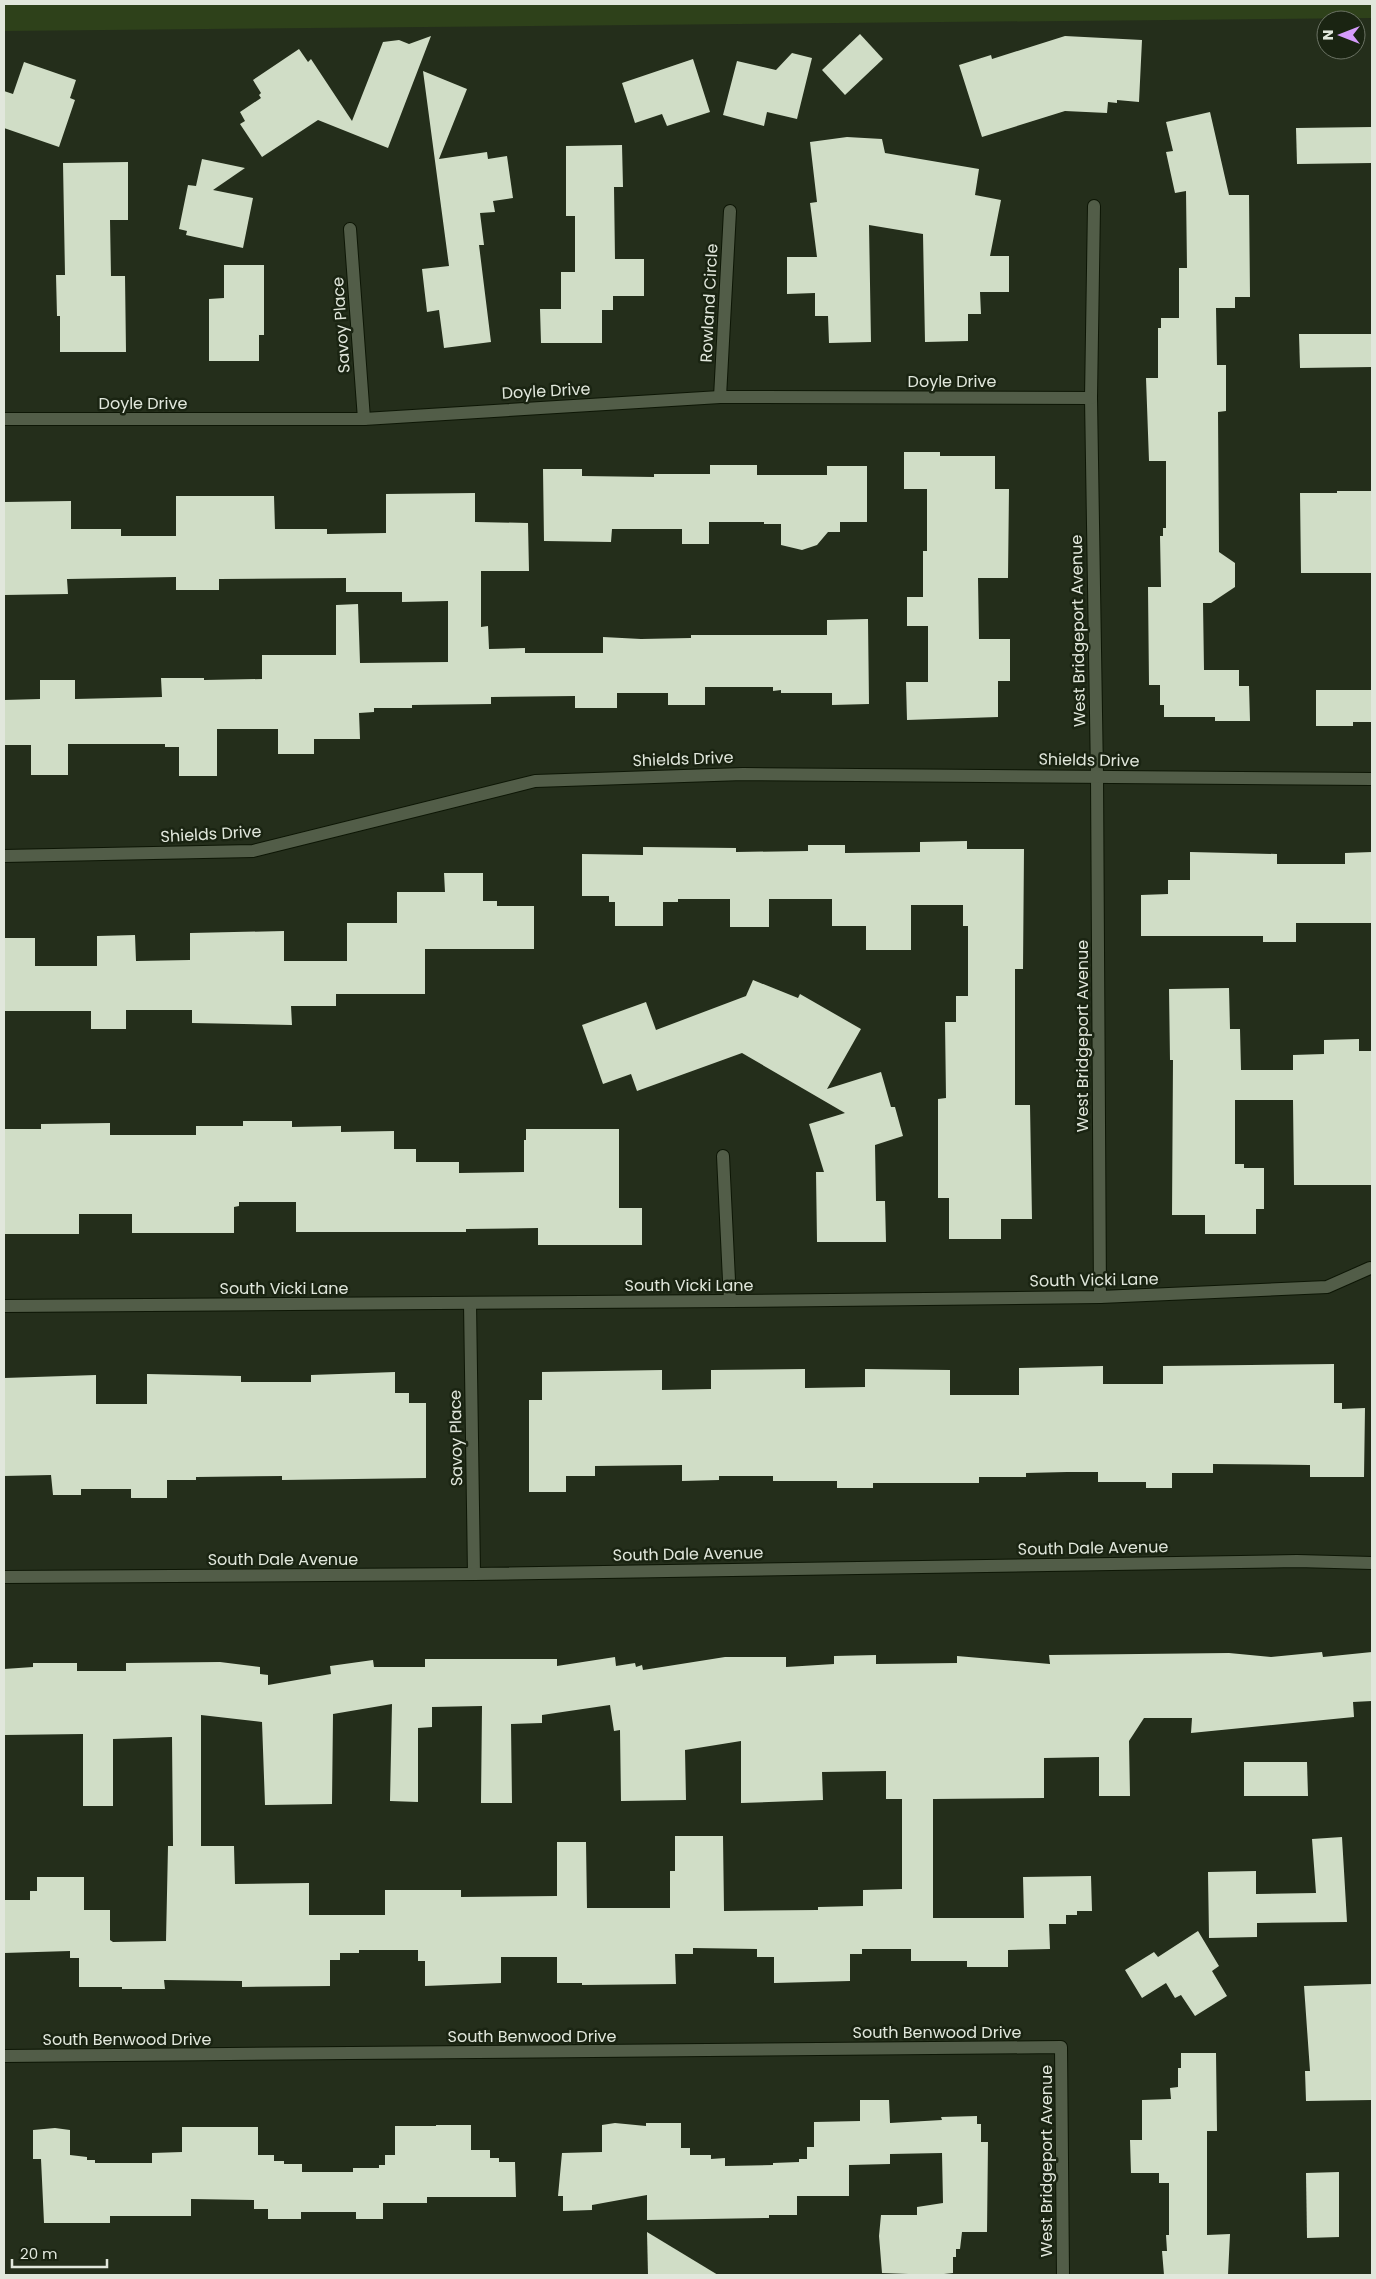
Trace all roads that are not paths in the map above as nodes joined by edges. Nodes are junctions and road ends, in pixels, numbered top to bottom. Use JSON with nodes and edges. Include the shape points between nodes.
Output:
{"nodes":[{"id":1,"x":1094,"y":206,"type":"dead end"},
{"id":2,"x":730,"y":211,"type":"dead end"},
{"id":3,"x":350,"y":229,"type":"dead end"},
{"id":4,"x":720,"y":397,"type":"junction"},
{"id":5,"x":1091,"y":398,"type":"junction"},
{"id":6,"x":4,"y":419,"type":"edge"},
{"id":7,"x":364,"y":419,"type":"junction"},
{"id":8,"x":1097,"y":776,"type":"junction"},
{"id":9,"x":1372,"y":779,"type":"edge"},
{"id":10,"x":4,"y":856,"type":"edge"},
{"id":11,"x":723,"y":1156,"type":"dead end"},
{"id":12,"x":1370,"y":1268,"type":"dead end"},
{"id":13,"x":1100,"y":1297,"type":"junction"},
{"id":14,"x":730,"y":1302,"type":"junction"},
{"id":15,"x":470,"y":1303,"type":"junction"},
{"id":16,"x":4,"y":1306,"type":"edge"},
{"id":17,"x":1372,"y":1562,"type":"edge"},
{"id":18,"x":474,"y":1574,"type":"junction"},
{"id":19,"x":4,"y":1577,"type":"edge"},
{"id":20,"x":1061,"y":2048,"type":"joint"},
{"id":21,"x":4,"y":2056,"type":"edge"},
{"id":22,"x":1063,"y":2275,"type":"edge"}],
"edges":[{"from":1,"to":5,"type":"street","name":"West Bridgeport Avenue"},
{"from":2,"to":4,"type":"street","name":"Rowland Circle"},
{"from":3,"to":7,"type":"street","name":"Savoy Place"},
{"from":4,"to":5,"type":"street","name":"Doyle Drive"},
{"from":4,"to":7,"type":"street","name":"Doyle Drive"},
{"from":5,"to":8,"type":"street","name":"West Bridgeport Avenue"},
{"from":6,"to":7,"type":"street","name":"Doyle Drive"},
{"from":8,"to":9,"type":"street","name":"Shields Drive"},
{"from":8,"to":10,"type":"street","name":"Shields Drive","via":[[743,774],[535,781],[252,851]]},
{"from":8,"to":13,"type":"street","name":"West Bridgeport Avenue"},
{"from":11,"to":14,"type":"street"},
{"from":12,"to":13,"type":"street","name":"South Vicki Lane","via":[[1326,1287]]},
{"from":13,"to":14,"type":"street","name":"South Vicki Lane"},
{"from":14,"to":15,"type":"street","name":"South Vicki Lane"},
{"from":15,"to":16,"type":"street","name":"South Vicki Lane"},
{"from":15,"to":18,"type":"street","name":"Savoy Place"},
{"from":17,"to":18,"type":"street","name":"South Dale Avenue"},
{"from":18,"to":19,"type":"street","name":"South Dale Avenue"},
{"from":20,"to":21,"type":"street","name":"South Benwood Drive"},
{"from":20,"to":22,"type":"street","name":"West Bridgeport Avenue"}]}
